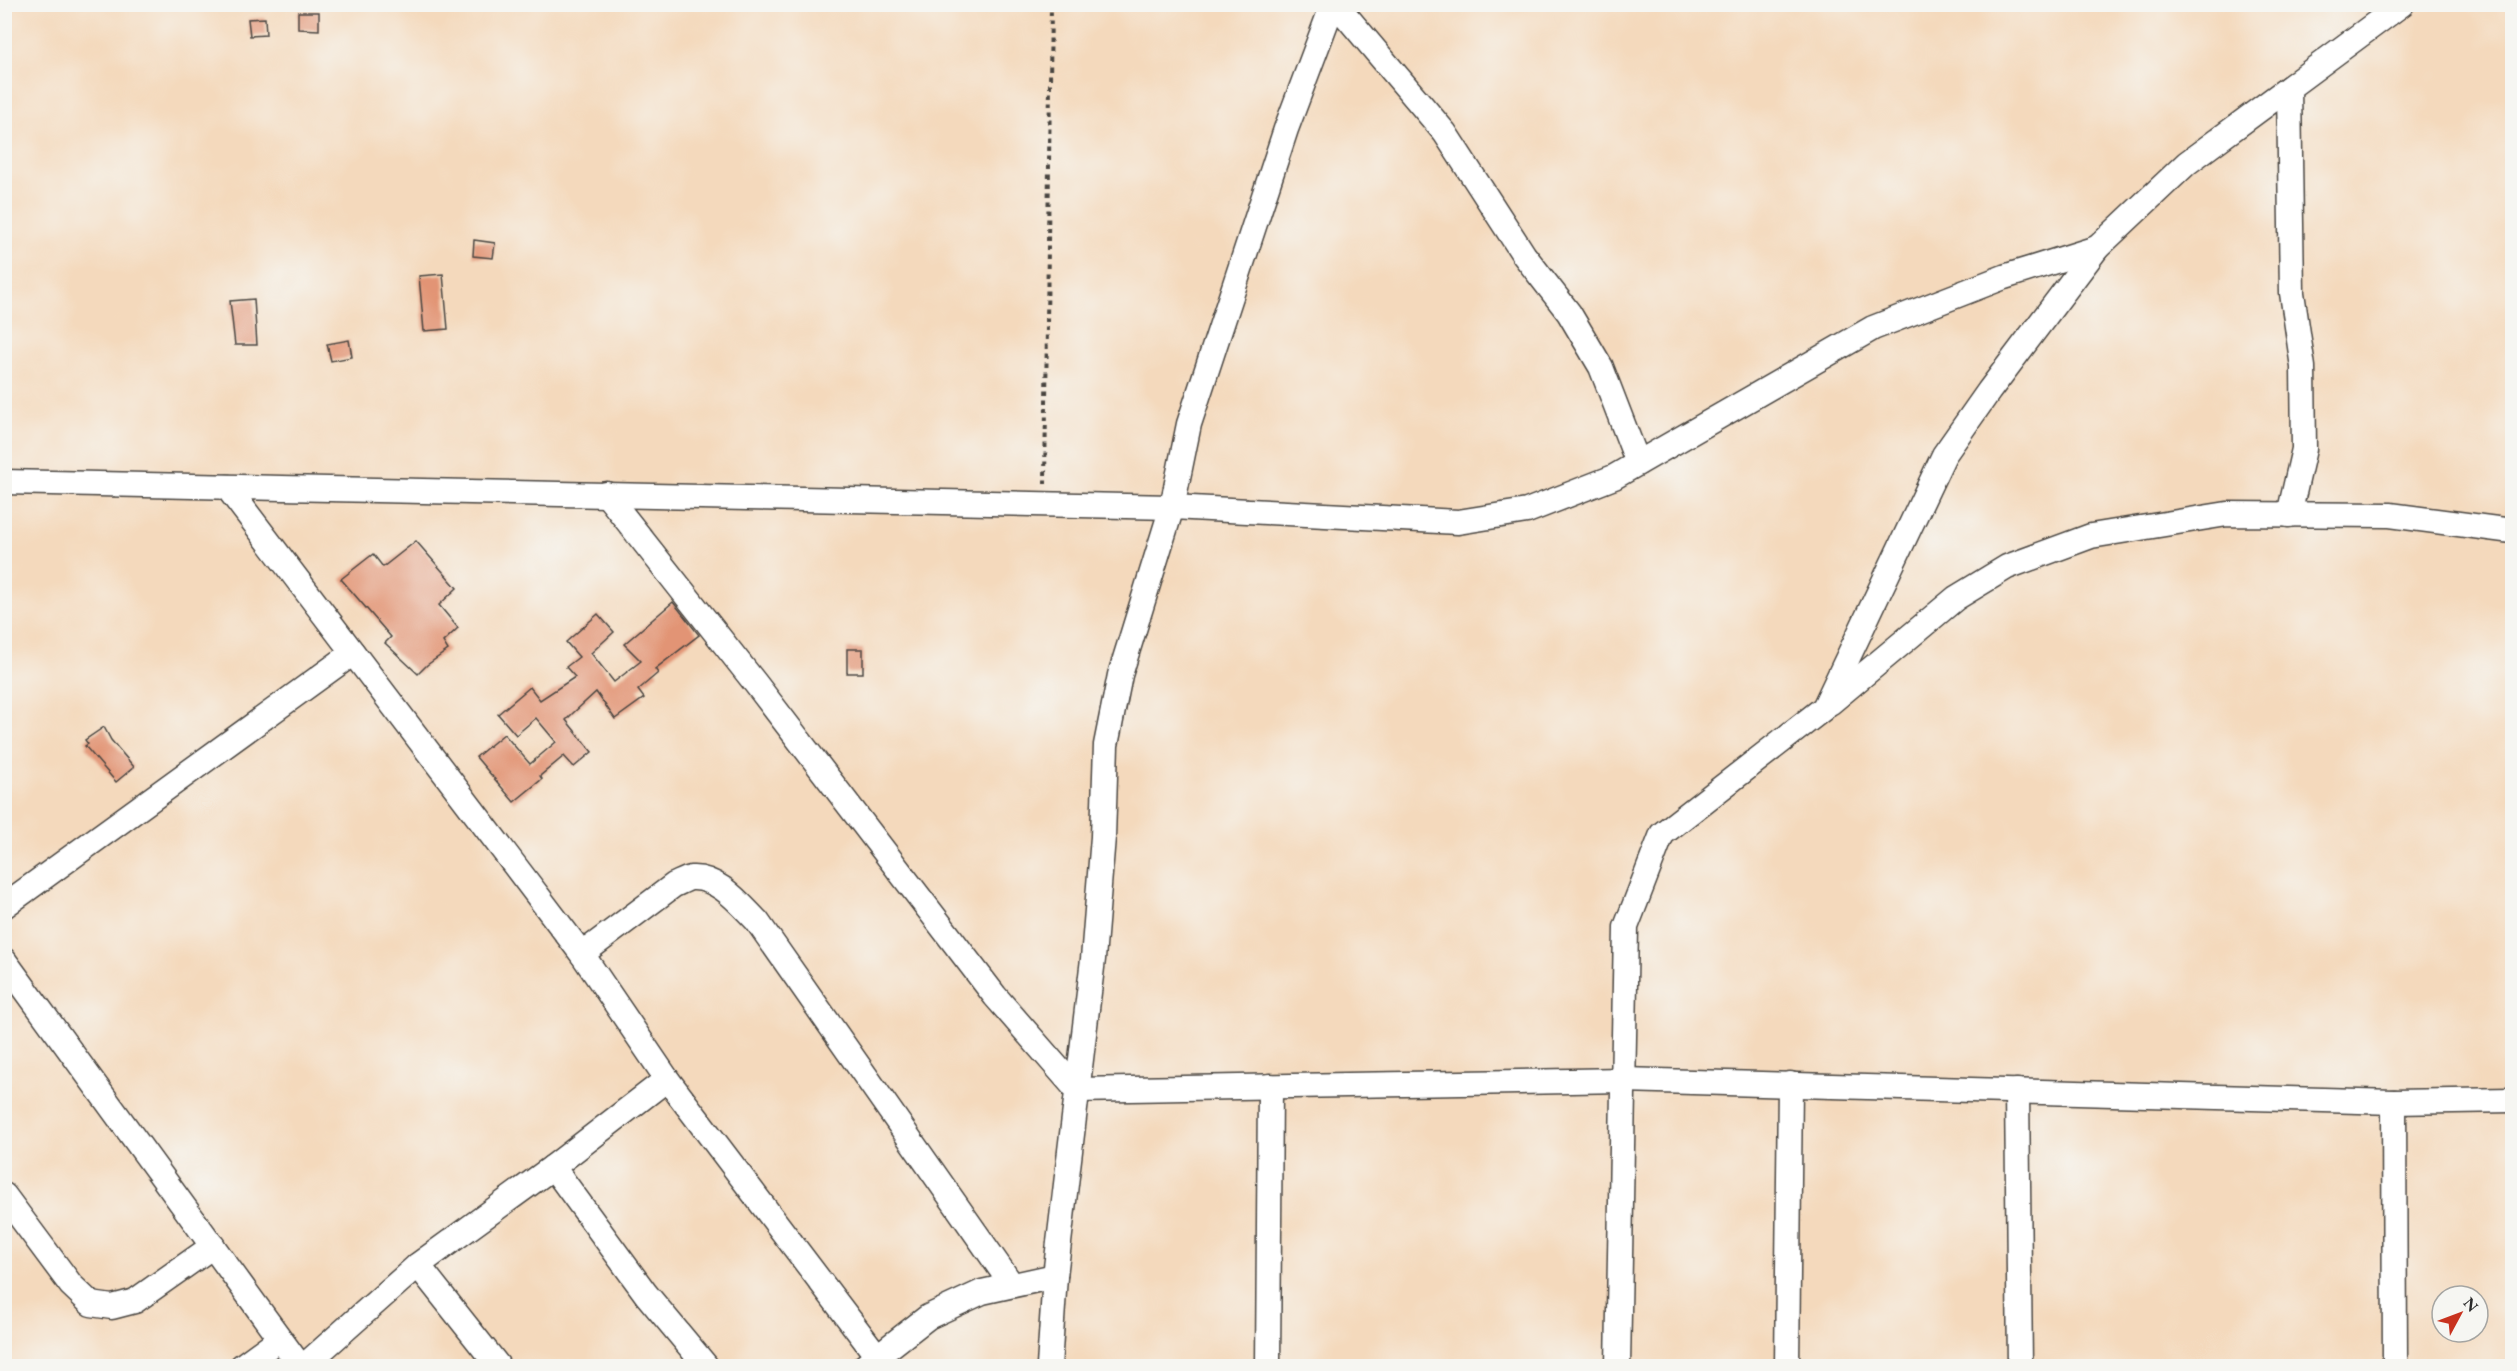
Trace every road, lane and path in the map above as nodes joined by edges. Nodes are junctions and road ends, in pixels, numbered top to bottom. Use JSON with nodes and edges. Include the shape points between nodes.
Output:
{"nodes":[{"id":1,"x":1051,"y":4,"type":"edge"},
{"id":2,"x":1335,"y":4,"type":"edge"},
{"id":3,"x":2402,"y":4,"type":"edge"},
{"id":4,"x":2289,"y":88,"type":"junction"},
{"id":5,"x":2097,"y":248,"type":"junction"},
{"id":6,"x":1638,"y":463,"type":"junction"},
{"id":7,"x":4,"y":482,"type":"edge"},
{"id":8,"x":227,"y":487,"type":"junction"},
{"id":9,"x":606,"y":494,"type":"junction"},
{"id":10,"x":1045,"y":503,"type":"junction"},
{"id":11,"x":1172,"y":507,"type":"junction"},
{"id":12,"x":2289,"y":515,"type":"junction"},
{"id":13,"x":2512,"y":531,"type":"edge"},
{"id":14,"x":353,"y":653,"type":"junction"},
{"id":15,"x":1824,"y":708,"type":"junction"},
{"id":16,"x":4,"y":906,"type":"edge"},
{"id":17,"x":582,"y":954,"type":"junction"},
{"id":18,"x":4,"y":960,"type":"edge"},
{"id":19,"x":667,"y":1079,"type":"junction"},
{"id":20,"x":1624,"y":1080,"type":"junction"},
{"id":21,"x":1790,"y":1084,"type":"junction"},
{"id":22,"x":1270,"y":1086,"type":"junction"},
{"id":23,"x":1077,"y":1090,"type":"junction"},
{"id":24,"x":2017,"y":1091,"type":"junction"},
{"id":25,"x":2512,"y":1100,"type":"edge"},
{"id":26,"x":2394,"y":1102,"type":"junction"},
{"id":27,"x":553,"y":1167,"type":"junction"},
{"id":28,"x":4,"y":1195,"type":"edge"},
{"id":29,"x":213,"y":1246,"type":"junction"},
{"id":30,"x":418,"y":1265,"type":"junction"},
{"id":31,"x":1055,"y":1276,"type":"junction"},
{"id":32,"x":1012,"y":1285,"type":"junction"},
{"id":33,"x":279,"y":1339,"type":"junction"},
{"id":34,"x":870,"y":1361,"type":"edge"},
{"id":35,"x":242,"y":1366,"type":"edge"},
{"id":36,"x":302,"y":1366,"type":"edge"},
{"id":37,"x":498,"y":1366,"type":"edge"},
{"id":38,"x":706,"y":1366,"type":"edge"},
{"id":39,"x":1049,"y":1366,"type":"edge"},
{"id":40,"x":1268,"y":1366,"type":"edge"},
{"id":41,"x":1618,"y":1366,"type":"edge"},
{"id":42,"x":1787,"y":1366,"type":"edge"},
{"id":43,"x":2020,"y":1366,"type":"edge"},
{"id":44,"x":2394,"y":1366,"type":"edge"}],
"edges":[{"from":1,"to":10,"type":"path"},
{"from":2,"to":6,"type":"street","via":[[1445,134],[1524,255],[1569,313],[1601,368]]},
{"from":2,"to":11,"type":"street","via":[[1286,129],[1189,424]]},
{"from":3,"to":4,"type":"street"},
{"from":4,"to":5,"type":"street","via":[[2187,163]]},
{"from":4,"to":12,"type":"street","via":[[2292,293],[2303,367],[2304,448]]},
{"from":5,"to":6,"type":"street","via":[[1973,288],[1873,328]]},
{"from":5,"to":15,"type":"street","via":[[1944,455]]},
{"from":6,"to":11,"type":"street","via":[[1614,477],[1527,511],[1458,522]]},
{"from":7,"to":8,"type":"street"},
{"from":8,"to":9,"type":"street"},
{"from":8,"to":14,"type":"street"},
{"from":9,"to":10,"type":"street"},
{"from":9,"to":23,"type":"street","via":[[995,996]]},
{"from":10,"to":11,"type":"street"},
{"from":11,"to":23,"type":"street","via":[[1120,675],[1106,745],[1093,959]]},
{"from":12,"to":13,"type":"street","via":[[2390,515]]},
{"from":12,"to":15,"type":"street","via":[[2227,514],[2091,536],[2007,567],[1956,598]]},
{"from":14,"to":16,"type":"street"},
{"from":14,"to":17,"type":"street"},
{"from":15,"to":20,"type":"street","via":[[1662,834],[1626,927]]},
{"from":17,"to":19,"type":"street"},
{"from":17,"to":32,"type":"street","via":[[674,885],[691,878],[709,880],[729,894],[757,921]]},
{"from":18,"to":29,"type":"street"},
{"from":19,"to":27,"type":"street"},
{"from":19,"to":34,"type":"street"},
{"from":20,"to":21,"type":"street"},
{"from":20,"to":22,"type":"street"},
{"from":20,"to":41,"type":"street"},
{"from":21,"to":24,"type":"street"},
{"from":21,"to":42,"type":"street"},
{"from":22,"to":23,"type":"street"},
{"from":22,"to":40,"type":"street"},
{"from":23,"to":31,"type":"street"},
{"from":24,"to":26,"type":"street"},
{"from":24,"to":43,"type":"street"},
{"from":25,"to":26,"type":"street"},
{"from":26,"to":44,"type":"street"},
{"from":27,"to":30,"type":"street"},
{"from":27,"to":38,"type":"street","via":[[646,1294]]},
{"from":28,"to":29,"type":"street","via":[[71,1285],[91,1304],[112,1308],[135,1301]]},
{"from":29,"to":33,"type":"street"},
{"from":30,"to":36,"type":"street"},
{"from":30,"to":37,"type":"street"},
{"from":31,"to":32,"type":"street"},
{"from":31,"to":39,"type":"street"},
{"from":32,"to":34,"type":"street","via":[[982,1292],[928,1317]]},
{"from":33,"to":35,"type":"street"},
{"from":33,"to":36,"type":"street"}]}
